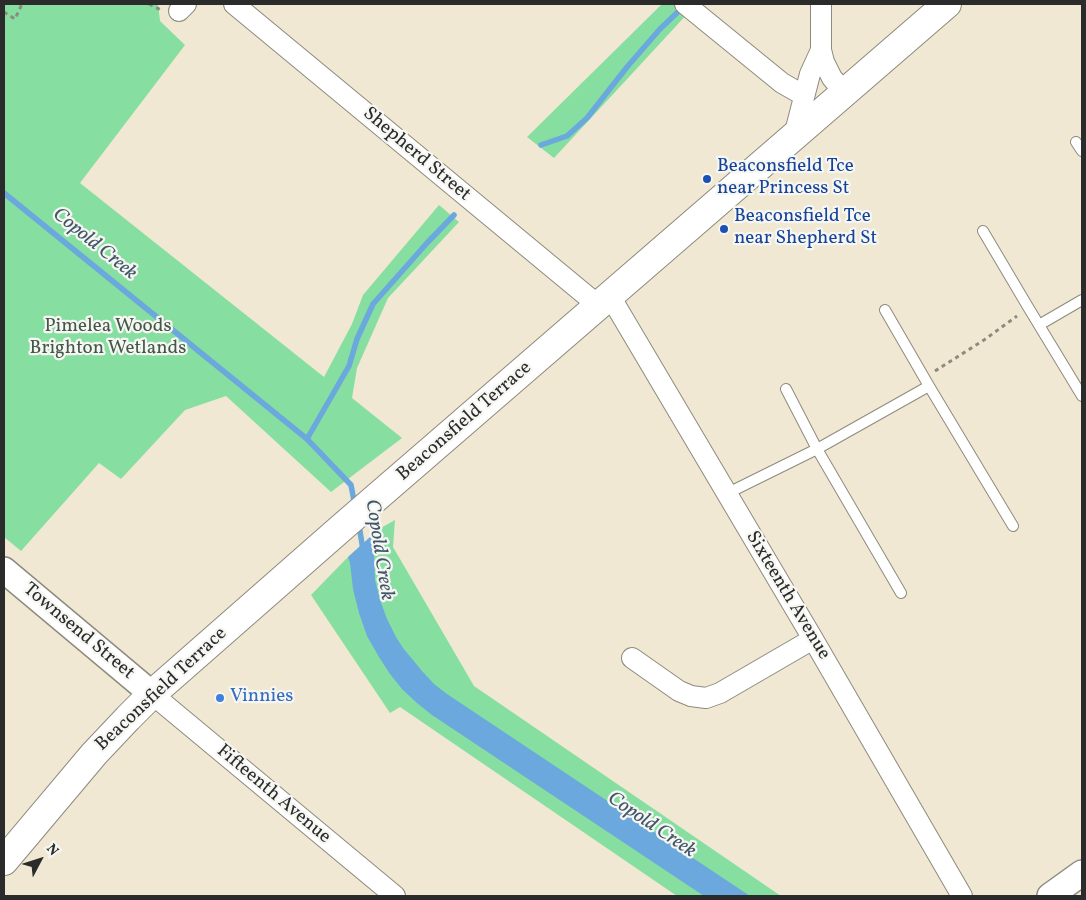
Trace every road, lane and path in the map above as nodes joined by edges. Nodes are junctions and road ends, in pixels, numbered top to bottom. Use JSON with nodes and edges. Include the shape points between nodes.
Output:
{"nodes":[{"id":1,"x":22,"y":4,"type":"edge"},
{"id":2,"x":234,"y":4,"type":"edge"},
{"id":3,"x":684,"y":4,"type":"edge"},
{"id":4,"x":821,"y":4,"type":"edge"},
{"id":5,"x":947,"y":4,"type":"edge"},
{"id":6,"x":4,"y":12,"type":"edge"},
{"id":7,"x":821,"y":50,"type":"junction"},
{"id":8,"x":805,"y":92,"type":"junction"},
{"id":9,"x":845,"y":93,"type":"junction"},
{"id":10,"x":794,"y":136,"type":"junction"},
{"id":11,"x":1076,"y":142,"type":"dead end"},
{"id":12,"x":1082,"y":151,"type":"edge"},
{"id":13,"x":983,"y":231,"type":"dead end"},
{"id":14,"x":1082,"y":300,"type":"edge"},
{"id":15,"x":604,"y":301,"type":"junction"},
{"id":16,"x":1028,"y":307,"type":"junction"},
{"id":17,"x":885,"y":310,"type":"dead end"},
{"id":18,"x":1039,"y":325,"type":"junction"},
{"id":19,"x":926,"y":382,"type":"junction"},
{"id":20,"x":786,"y":389,"type":"dead end"},
{"id":21,"x":1082,"y":396,"type":"edge"},
{"id":22,"x":818,"y":449,"type":"junction"},
{"id":23,"x":726,"y":494,"type":"junction"},
{"id":24,"x":1013,"y":526,"type":"dead end"},
{"id":25,"x":4,"y":570,"type":"edge"},
{"id":26,"x":901,"y":593,"type":"dead end"},
{"id":27,"x":813,"y":640,"type":"junction"},
{"id":28,"x":632,"y":658,"type":"dead end"},
{"id":29,"x":152,"y":694,"type":"junction"},
{"id":30,"x":4,"y":861,"type":"edge"},
{"id":31,"x":1082,"y":873,"type":"edge"},
{"id":32,"x":395,"y":896,"type":"edge"},
{"id":33,"x":962,"y":896,"type":"edge"},
{"id":34,"x":1050,"y":896,"type":"edge"}],
"edges":[{"from":1,"to":6,"type":"path","via":[[15,19]]},
{"from":2,"to":15,"type":"street","name":"Shepherd Street","via":[[463,195]]},
{"from":3,"to":8,"type":"street","via":[[782,83]]},
{"from":4,"to":7,"type":"street"},
{"from":5,"to":9,"type":"main road","name":"Beaconsfield Terrace"},
{"from":7,"to":8,"type":"street"},
{"from":7,"to":9,"type":"street","via":[[832,78]]},
{"from":8,"to":10,"type":"street"},
{"from":9,"to":10,"type":"main road","name":"Beaconsfield Terrace"},
{"from":10,"to":15,"type":"main road","name":"Beaconsfield Terrace"},
{"from":11,"to":12,"type":"lane"},
{"from":13,"to":16,"type":"lane"},
{"from":14,"to":18,"type":"lane"},
{"from":15,"to":23,"type":"street","name":"Sixteenth Avenue"},
{"from":15,"to":29,"type":"main road","name":"Beaconsfield Terrace"},
{"from":16,"to":18,"type":"lane"},
{"from":16,"to":19,"type":"path"},
{"from":17,"to":19,"type":"lane"},
{"from":18,"to":21,"type":"lane"},
{"from":19,"to":22,"type":"lane"},
{"from":19,"to":24,"type":"lane"},
{"from":20,"to":22,"type":"lane"},
{"from":22,"to":23,"type":"lane"},
{"from":22,"to":26,"type":"lane"},
{"from":23,"to":27,"type":"street","name":"Sixteenth Avenue"},
{"from":25,"to":29,"type":"street","name":"Townsend Street"},
{"from":27,"to":28,"type":"street","via":[[706,698],[679,691]]},
{"from":27,"to":33,"type":"street","name":"Sixteenth Avenue"},
{"from":29,"to":30,"type":"main road","name":"Beaconsfield Terrace","via":[[94,754]]},
{"from":29,"to":32,"type":"street","name":"Fifteenth Avenue"},
{"from":31,"to":34,"type":"street"}]}
